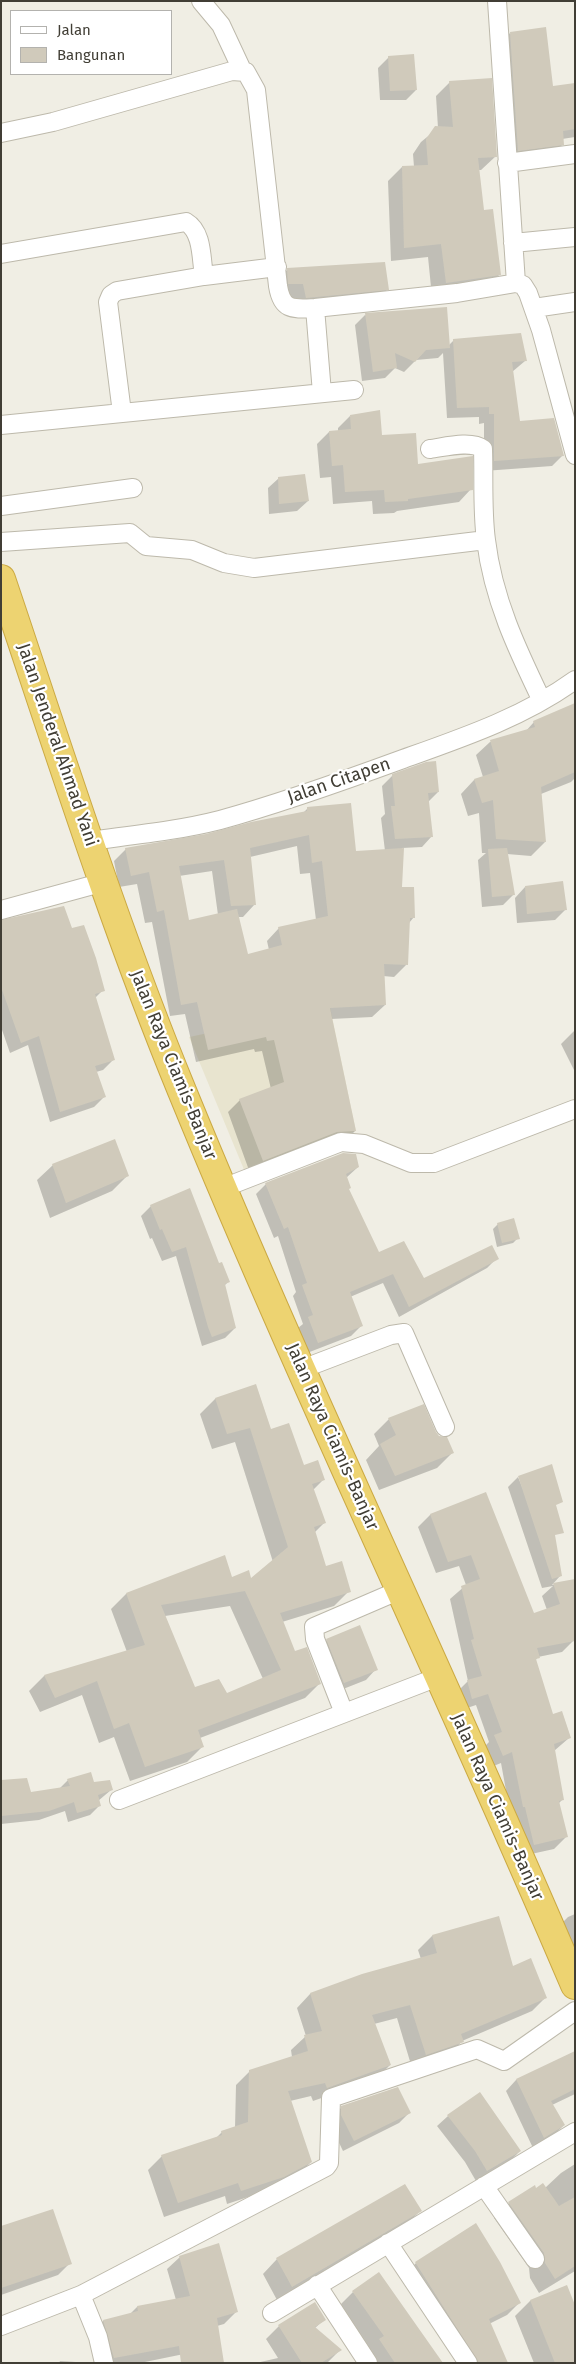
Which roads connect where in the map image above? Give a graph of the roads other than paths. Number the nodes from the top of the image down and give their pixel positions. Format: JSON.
{"nodes":[{"id":1,"x":201,"y":1,"type":"edge"},
{"id":2,"x":497,"y":1,"type":"edge"},
{"id":3,"x":242,"y":70,"type":"junction"},
{"id":4,"x":1,"y":132,"type":"edge"},
{"id":5,"x":575,"y":154,"type":"edge"},
{"id":6,"x":507,"y":162,"type":"junction"},
{"id":7,"x":575,"y":237,"type":"edge"},
{"id":8,"x":513,"y":243,"type":"junction"},
{"id":9,"x":1,"y":254,"type":"edge"},
{"id":10,"x":277,"y":267,"type":"junction"},
{"id":11,"x":204,"y":276,"type":"junction"},
{"id":12,"x":516,"y":283,"type":"junction"},
{"id":13,"x":575,"y":302,"type":"edge"},
{"id":14,"x":315,"y":308,"type":"junction"},
{"id":15,"x":534,"y":308,"type":"junction"},
{"id":16,"x":354,"y":390,"type":"dead end"},
{"id":17,"x":322,"y":393,"type":"junction"},
{"id":18,"x":568,"y":403,"type":"edge"},
{"id":19,"x":122,"y":413,"type":"junction"},
{"id":20,"x":1,"y":425,"type":"edge"},
{"id":21,"x":430,"y":449,"type":"dead end"},
{"id":22,"x":575,"y":455,"type":"edge"},
{"id":23,"x":133,"y":488,"type":"dead end"},
{"id":24,"x":1,"y":506,"type":"edge"},
{"id":25,"x":486,"y":540,"type":"junction"},
{"id":26,"x":1,"y":542,"type":"edge"},
{"id":27,"x":1,"y":580,"type":"edge"},
{"id":28,"x":575,"y":680,"type":"edge"},
{"id":29,"x":542,"y":701,"type":"junction"},
{"id":30,"x":89,"y":840,"type":"junction"},
{"id":31,"x":104,"y":882,"type":"junction"},
{"id":32,"x":1,"y":910,"type":"edge"},
{"id":33,"x":575,"y":1109,"type":"edge"},
{"id":34,"x":223,"y":1188,"type":"junction"},
{"id":35,"x":302,"y":1369,"type":"junction"},
{"id":36,"x":445,"y":1427,"type":"dead end"},
{"id":37,"x":400,"y":1590,"type":"junction"},
{"id":38,"x":438,"y":1677,"type":"junction"},
{"id":39,"x":344,"y":1713,"type":"junction"},
{"id":40,"x":119,"y":1800,"type":"dead end"},
{"id":41,"x":575,"y":1986,"type":"edge"},
{"id":42,"x":575,"y":2011,"type":"edge"},
{"id":43,"x":575,"y":2132,"type":"edge"},
{"id":44,"x":484,"y":2186,"type":"junction"},
{"id":45,"x":388,"y":2243,"type":"junction"},
{"id":46,"x":535,"y":2259,"type":"dead end"},
{"id":47,"x":317,"y":2286,"type":"junction"},
{"id":48,"x":81,"y":2295,"type":"junction"},
{"id":49,"x":272,"y":2313,"type":"dead end"},
{"id":50,"x":1,"y":2326,"type":"edge"},
{"id":51,"x":104,"y":2363,"type":"edge"},
{"id":52,"x":368,"y":2363,"type":"edge"},
{"id":53,"x":468,"y":2363,"type":"edge"}],
"edges":[{"from":1,"to":3,"type":"street"},
{"from":2,"to":6,"type":"street"},
{"from":3,"to":4,"type":"street"},
{"from":3,"to":10,"type":"street"},
{"from":5,"to":6,"type":"street"},
{"from":6,"to":8,"type":"street"},
{"from":7,"to":8,"type":"street"},
{"from":8,"to":12,"type":"street"},
{"from":9,"to":11,"type":"street"},
{"from":10,"to":11,"type":"street"},
{"from":10,"to":14,"type":"street"},
{"from":11,"to":19,"type":"street"},
{"from":12,"to":14,"type":"street"},
{"from":12,"to":15,"type":"street"},
{"from":13,"to":15,"type":"street"},
{"from":14,"to":17,"type":"street"},
{"from":15,"to":18,"type":"street"},
{"from":16,"to":17,"type":"street"},
{"from":17,"to":19,"type":"street"},
{"from":18,"to":22,"type":"street"},
{"from":19,"to":20,"type":"street"},
{"from":21,"to":25,"type":"street"},
{"from":23,"to":24,"type":"street"},
{"from":25,"to":26,"type":"street"},
{"from":25,"to":29,"type":"street"},
{"from":27,"to":30,"type":"highway","name":"Jalan Jenderal Ahmad Yani"},
{"from":28,"to":29,"type":"street","name":"Jalan Citapen"},
{"from":29,"to":30,"type":"street","name":"Jalan Citapen"},
{"from":30,"to":31,"type":"highway","name":"Jalan Jenderal Ahmad Yani"},
{"from":31,"to":32,"type":"street"},
{"from":31,"to":34,"type":"highway","name":"Jalan Raya Ciamis-Banjar"},
{"from":33,"to":34,"type":"street"},
{"from":34,"to":35,"type":"highway","name":"Jalan Raya Ciamis-Banjar"},
{"from":35,"to":36,"type":"street"},
{"from":35,"to":37,"type":"highway","name":"Jalan Raya Ciamis-Banjar"},
{"from":37,"to":38,"type":"highway","name":"Jalan Raya Ciamis-Banjar"},
{"from":37,"to":39,"type":"street"},
{"from":38,"to":39,"type":"street"},
{"from":38,"to":41,"type":"highway","name":"Jalan Raya Ciamis-Banjar"},
{"from":39,"to":40,"type":"street"},
{"from":42,"to":48,"type":"street"},
{"from":43,"to":44,"type":"street"},
{"from":44,"to":45,"type":"street"},
{"from":44,"to":46,"type":"street"},
{"from":45,"to":47,"type":"street"},
{"from":45,"to":53,"type":"street"},
{"from":47,"to":49,"type":"street"},
{"from":47,"to":52,"type":"street"},
{"from":48,"to":50,"type":"street"},
{"from":48,"to":51,"type":"street"}]}
